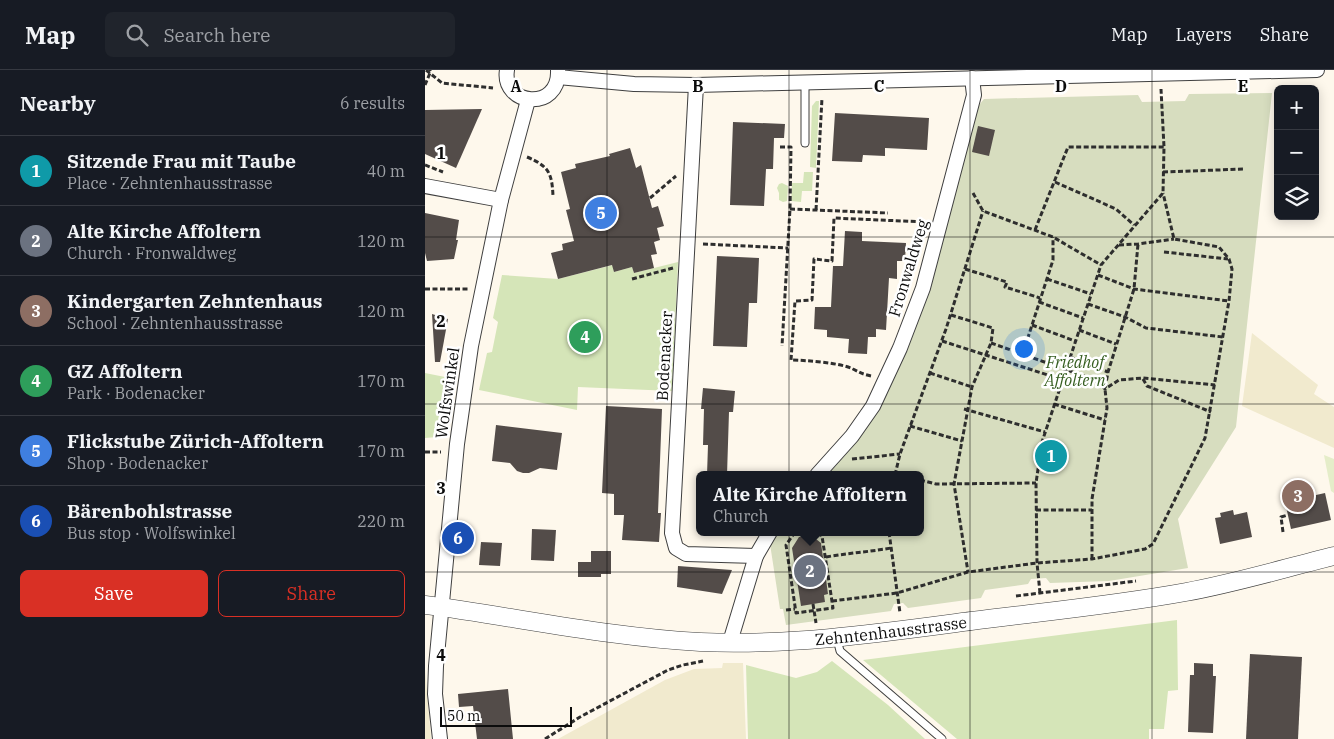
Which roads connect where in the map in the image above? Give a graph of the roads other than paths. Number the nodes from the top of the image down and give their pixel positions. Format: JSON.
{"nodes":[{"id":1,"x":507,"y":70,"type":"edge"},
{"id":2,"x":1317,"y":70,"type":"edge"},
{"id":3,"x":1064,"y":73,"type":"edge"},
{"id":4,"x":558,"y":74,"type":"edge"},
{"id":5,"x":923,"y":75,"type":"edge"},
{"id":6,"x":972,"y":78,"type":"junction"},
{"id":7,"x":805,"y":82,"type":"junction"},
{"id":8,"x":695,"y":85,"type":"junction"},
{"id":9,"x":528,"y":100,"type":"junction"},
{"id":10,"x":805,"y":143,"type":"dead end"},
{"id":11,"x":425,"y":186,"type":"edge"},
{"id":12,"x":501,"y":200,"type":"junction"},
{"id":13,"x":821,"y":471,"type":"edge"},
{"id":14,"x":768,"y":536,"type":"edge"},
{"id":15,"x":756,"y":556,"type":"junction"},
{"id":16,"x":1334,"y":556,"type":"edge"},
{"id":17,"x":425,"y":605,"type":"edge"},
{"id":18,"x":443,"y":607,"type":"junction"},
{"id":19,"x":837,"y":638,"type":"junction"},
{"id":20,"x":730,"y":642,"type":"junction"},
{"id":21,"x":440,"y":739,"type":"edge"},
{"id":22,"x":941,"y":739,"type":"edge"}],
"edges":[{"from":1,"to":9,"type":"street"},
{"from":2,"to":3,"type":"street"},
{"from":3,"to":6,"type":"street"},
{"from":4,"to":8,"type":"street"},
{"from":4,"to":9,"type":"street"},
{"from":5,"to":6,"type":"street"},
{"from":5,"to":7,"type":"street"},
{"from":6,"to":13,"type":"street","name":"Fronwaldweg"},
{"from":7,"to":8,"type":"street"},
{"from":7,"to":10,"type":"lane"},
{"from":8,"to":15,"type":"street","name":"Bodenacker"},
{"from":9,"to":12,"type":"street","name":"Wolfswinkel"},
{"from":11,"to":12,"type":"street"},
{"from":12,"to":18,"type":"street","name":"Wolfswinkel"},
{"from":14,"to":15,"type":"street"},
{"from":15,"to":20,"type":"street"},
{"from":16,"to":19,"type":"street","name":"Zehntenhausstrasse"},
{"from":17,"to":18,"type":"street","name":"Zehntenhausstrasse"},
{"from":18,"to":20,"type":"street","name":"Zehntenhausstrasse"},
{"from":18,"to":21,"type":"street","name":"Wolfswinkel"},
{"from":19,"to":20,"type":"street","name":"Zehntenhausstrasse"},
{"from":19,"to":22,"type":"lane"}]}
